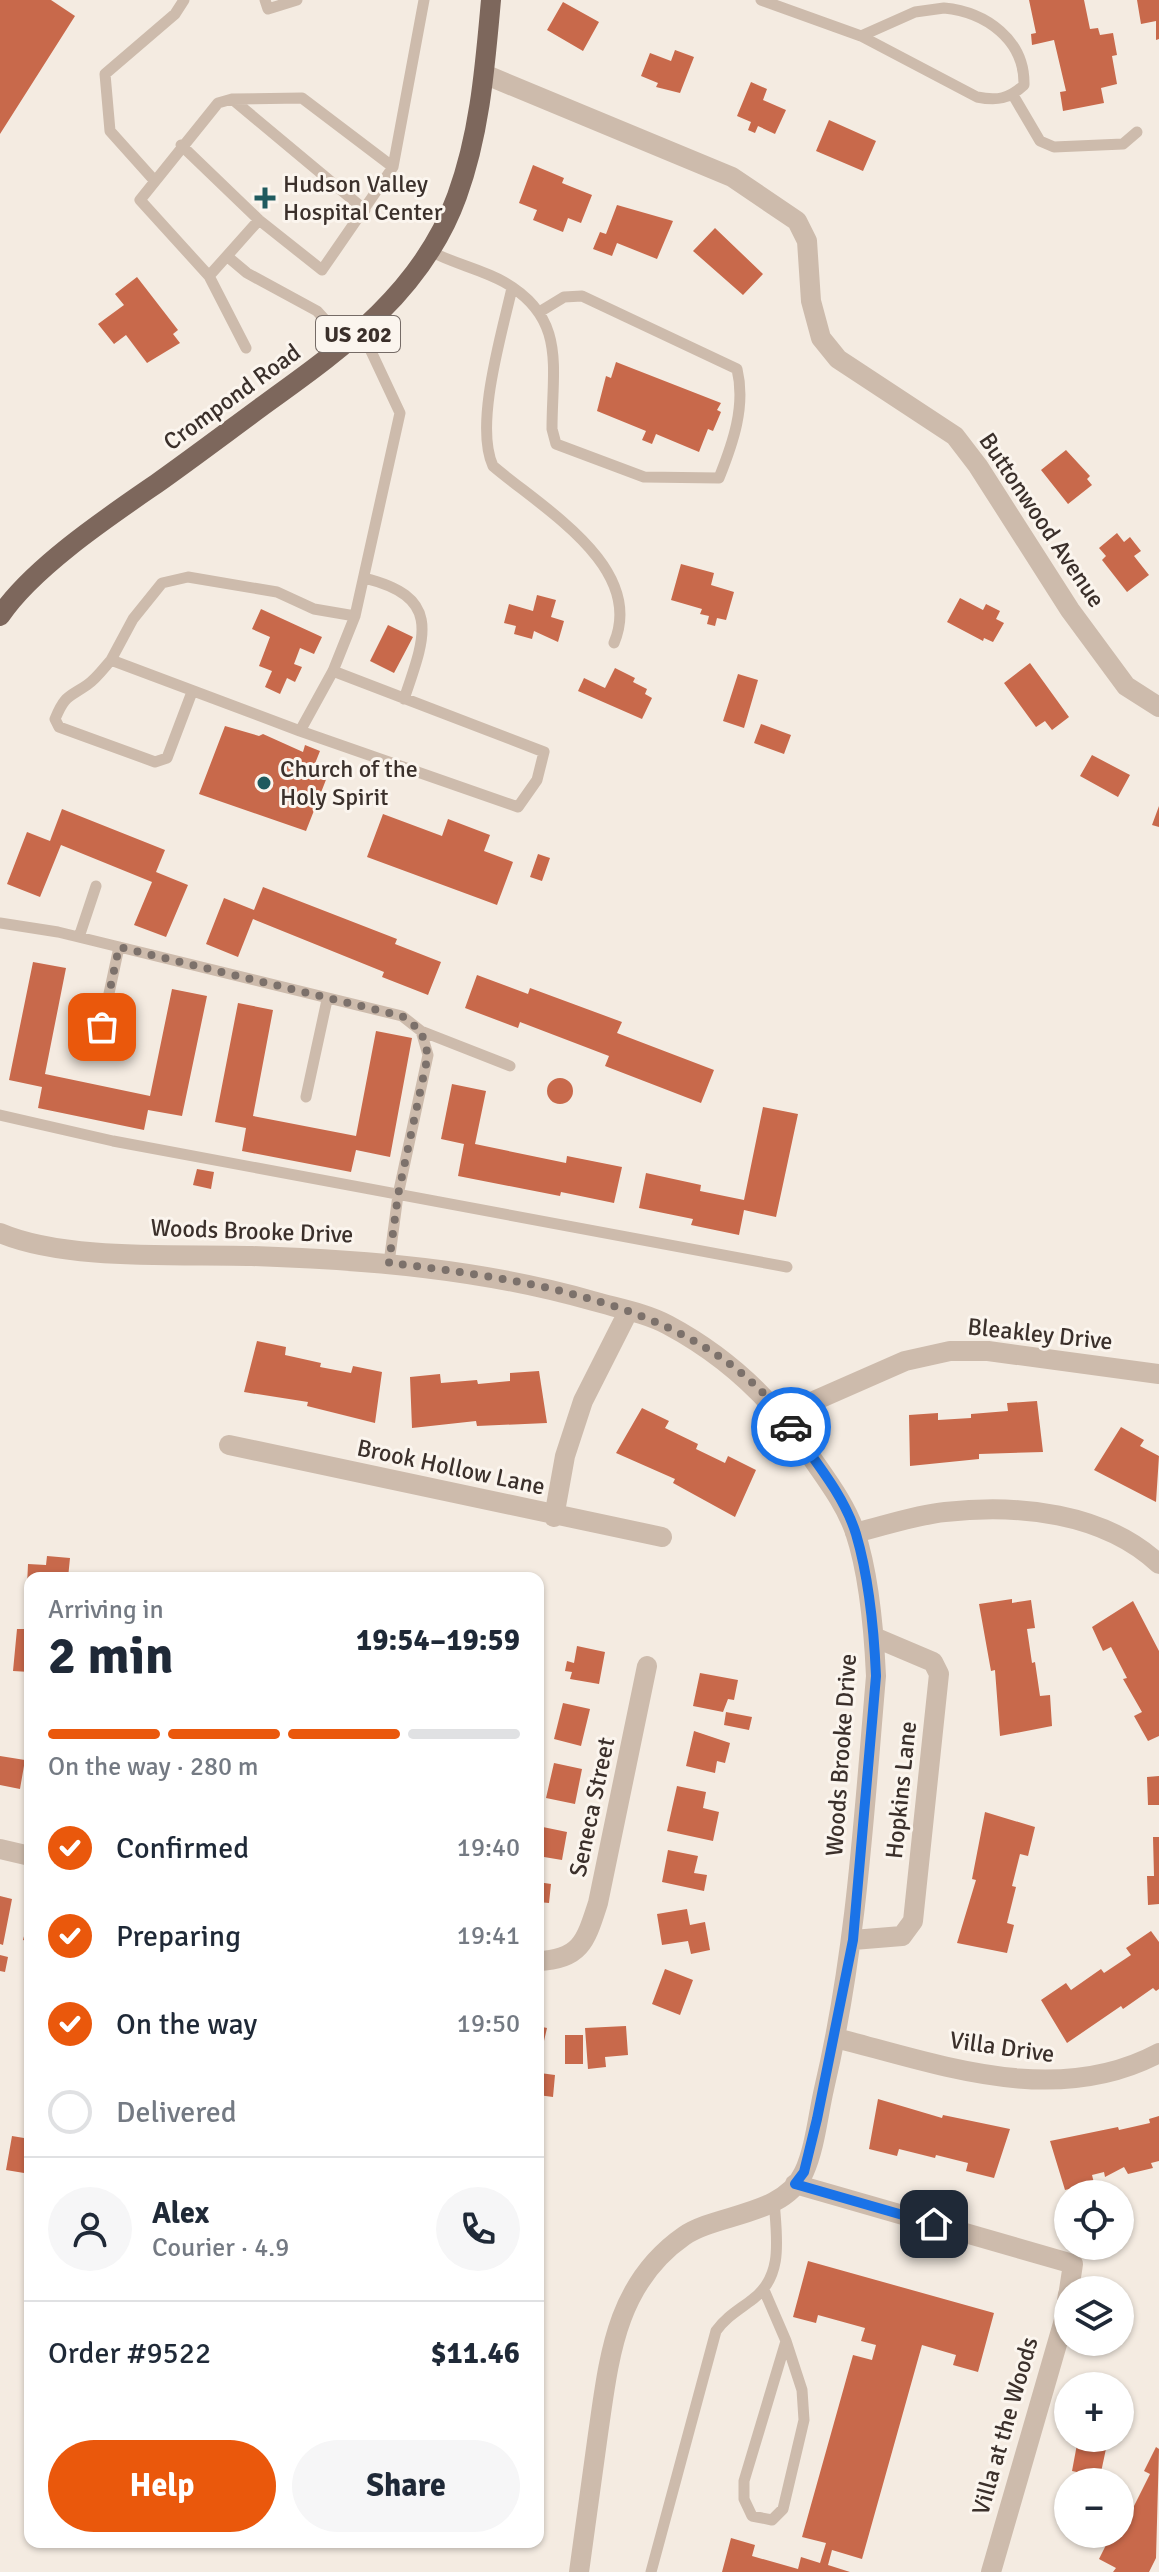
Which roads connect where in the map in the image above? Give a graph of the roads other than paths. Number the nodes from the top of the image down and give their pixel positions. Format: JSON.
{"nodes":[{"id":1,"x":184,"y":0,"type":"edge"},
{"id":2,"x":265,"y":0,"type":"edge"},
{"id":3,"x":297,"y":0,"type":"edge"},
{"id":4,"x":424,"y":0,"type":"edge"},
{"id":5,"x":491,"y":0,"type":"edge"},
{"id":6,"x":761,"y":0,"type":"edge"},
{"id":7,"x":787,"y":0,"type":"edge"},
{"id":8,"x":948,"y":4,"type":"edge"},
{"id":9,"x":775,"y":5,"type":"junction"},
{"id":10,"x":861,"y":36,"type":"junction"},
{"id":11,"x":484,"y":74,"type":"junction"},
{"id":12,"x":1013,"y":95,"type":"junction"},
{"id":13,"x":232,"y":99,"type":"junction"},
{"id":14,"x":1137,"y":132,"type":"dead end"},
{"id":15,"x":181,"y":145,"type":"junction"},
{"id":16,"x":393,"y":167,"type":"junction"},
{"id":17,"x":153,"y":179,"type":"junction"},
{"id":18,"x":365,"y":210,"type":"junction"},
{"id":19,"x":259,"y":220,"type":"junction"},
{"id":20,"x":430,"y":251,"type":"junction"},
{"id":21,"x":228,"y":257,"type":"junction"},
{"id":22,"x":209,"y":276,"type":"junction"},
{"id":23,"x":512,"y":288,"type":"junction"},
{"id":24,"x":541,"y":311,"type":"junction"},
{"id":25,"x":354,"y":338,"type":"junction"},
{"id":26,"x":246,"y":348,"type":"dead end"},
{"id":27,"x":364,"y":578,"type":"junction"},
{"id":28,"x":0,"y":616,"type":"edge"},
{"id":29,"x":355,"y":616,"type":"junction"},
{"id":30,"x":614,"y":643,"type":"dead end"},
{"id":31,"x":111,"y":660,"type":"junction"},
{"id":32,"x":333,"y":671,"type":"junction"},
{"id":33,"x":192,"y":692,"type":"junction"},
{"id":34,"x":404,"y":699,"type":"junction"},
{"id":35,"x":1159,"y":707,"type":"edge"},
{"id":36,"x":300,"y":731,"type":"junction"},
{"id":37,"x":96,"y":886,"type":"dead end"},
{"id":38,"x":0,"y":923,"type":"edge"},
{"id":39,"x":79,"y":937,"type":"junction"},
{"id":40,"x":119,"y":947,"type":"junction"},
{"id":41,"x":327,"y":1000,"type":"junction"},
{"id":42,"x":421,"y":1031,"type":"junction"},
{"id":43,"x":96,"y":1054,"type":"dead end"},
{"id":44,"x":510,"y":1066,"type":"dead end"},
{"id":45,"x":306,"y":1097,"type":"dead end"},
{"id":46,"x":0,"y":1115,"type":"edge"},
{"id":47,"x":398,"y":1195,"type":"junction"},
{"id":48,"x":0,"y":1233,"type":"edge"},
{"id":49,"x":25,"y":1243,"type":"junction"},
{"id":50,"x":0,"y":1251,"type":"edge"},
{"id":51,"x":389,"y":1263,"type":"junction"},
{"id":52,"x":787,"y":1267,"type":"dead end"},
{"id":53,"x":628,"y":1312,"type":"junction"},
{"id":54,"x":1159,"y":1374,"type":"edge"},
{"id":55,"x":782,"y":1415,"type":"junction"},
{"id":56,"x":229,"y":1445,"type":"dead end"},
{"id":57,"x":554,"y":1517,"type":"junction"},
{"id":58,"x":855,"y":1533,"type":"junction"},
{"id":59,"x":662,"y":1537,"type":"dead end"},
{"id":60,"x":1159,"y":1564,"type":"edge"},
{"id":61,"x":874,"y":1637,"type":"junction"},
{"id":62,"x":647,"y":1666,"type":"dead end"},
{"id":63,"x":0,"y":1849,"type":"edge"},
{"id":64,"x":24,"y":1855,"type":"edge"},
{"id":65,"x":853,"y":1940,"type":"junction"},
{"id":66,"x":544,"y":1961,"type":"edge"},
{"id":67,"x":836,"y":2038,"type":"junction"},
{"id":68,"x":1159,"y":2053,"type":"edge"},
{"id":69,"x":795,"y":2184,"type":"junction"},
{"id":70,"x":774,"y":2199,"type":"junction"},
{"id":71,"x":1071,"y":2276,"type":"edge"},
{"id":72,"x":764,"y":2290,"type":"junction"},
{"id":73,"x":786,"y":2341,"type":"junction"},
{"id":74,"x":1054,"y":2355,"type":"edge"},
{"id":75,"x":579,"y":2572,"type":"edge"},
{"id":76,"x":651,"y":2572,"type":"edge"},
{"id":77,"x":991,"y":2572,"type":"edge"}],
"edges":[{"from":1,"to":17,"type":"lane"},
{"from":2,"to":3,"type":"lane"},
{"from":4,"to":16,"type":"lane"},
{"from":5,"to":11,"type":"main road","name":"Crompond Road","number":"US 202"},
{"from":6,"to":9,"type":"lane"},
{"from":7,"to":9,"type":"lane"},
{"from":8,"to":10,"type":"lane"},
{"from":8,"to":12,"type":"lane"},
{"from":9,"to":10,"type":"lane"},
{"from":10,"to":12,"type":"lane"},
{"from":11,"to":20,"type":"main road","name":"Crompond Road","number":"US 202"},
{"from":11,"to":35,"type":"street","name":"Buttonwood Avenue"},
{"from":12,"to":14,"type":"lane"},
{"from":13,"to":15,"type":"lane"},
{"from":13,"to":16,"type":"lane"},
{"from":13,"to":18,"type":"lane"},
{"from":15,"to":17,"type":"lane"},
{"from":15,"to":19,"type":"lane"},
{"from":16,"to":18,"type":"lane"},
{"from":17,"to":22,"type":"lane"},
{"from":18,"to":19,"type":"lane"},
{"from":19,"to":21,"type":"lane"},
{"from":20,"to":23,"type":"lane"},
{"from":20,"to":25,"type":"main road","name":"Crompond Road","number":"US 202"},
{"from":21,"to":22,"type":"lane"},
{"from":21,"to":25,"type":"lane"},
{"from":22,"to":26,"type":"lane"},
{"from":23,"to":24,"type":"lane"},
{"from":23,"to":30,"type":"lane"},
{"from":24,"to":24,"type":"lane"},
{"from":25,"to":27,"type":"lane"},
{"from":25,"to":28,"type":"main road","name":"Crompond Road","number":"US 202"},
{"from":27,"to":29,"type":"lane"},
{"from":27,"to":34,"type":"lane"},
{"from":29,"to":31,"type":"lane"},
{"from":29,"to":32,"type":"lane"},
{"from":31,"to":33,"type":"lane"},
{"from":31,"to":33,"type":"lane"},
{"from":32,"to":34,"type":"lane"},
{"from":32,"to":36,"type":"lane"},
{"from":33,"to":36,"type":"lane"},
{"from":34,"to":36,"type":"lane"},
{"from":37,"to":39,"type":"lane"},
{"from":38,"to":39,"type":"lane"},
{"from":39,"to":40,"type":"lane"},
{"from":40,"to":41,"type":"lane"},
{"from":40,"to":43,"type":"lane"},
{"from":41,"to":42,"type":"lane"},
{"from":41,"to":45,"type":"lane"},
{"from":42,"to":44,"type":"lane"},
{"from":42,"to":47,"type":"lane"},
{"from":46,"to":47,"type":"lane"},
{"from":47,"to":51,"type":"lane"},
{"from":47,"to":52,"type":"lane"},
{"from":48,"to":49,"type":"street","name":"Woods Brooke Drive"},
{"from":49,"to":50,"type":"street","name":"Woods Brooke Drive"},
{"from":49,"to":51,"type":"street","name":"Woods Brooke Drive"},
{"from":51,"to":53,"type":"street","name":"Woods Brooke Drive"},
{"from":53,"to":55,"type":"street","name":"Woods Brooke Drive"},
{"from":53,"to":57,"type":"street"},
{"from":54,"to":55,"type":"street","name":"Bleakley Drive"},
{"from":55,"to":58,"type":"street","name":"Woods Brooke Drive"},
{"from":56,"to":57,"type":"street","name":"Brook Hollow Lane"},
{"from":57,"to":59,"type":"street","name":"Brook Hollow Lane"},
{"from":58,"to":60,"type":"street"},
{"from":58,"to":61,"type":"street","name":"Woods Brooke Drive"},
{"from":61,"to":65,"type":"street","name":"Woods Brooke Drive"},
{"from":61,"to":65,"type":"street","name":"Hopkins Lane"},
{"from":62,"to":66,"type":"street","name":"Seneca Street"},
{"from":63,"to":64,"type":"street"},
{"from":65,"to":67,"type":"street","name":"Woods Brooke Drive"},
{"from":67,"to":68,"type":"street","name":"Villa Drive"},
{"from":67,"to":69,"type":"street","name":"Woods Brooke Drive"},
{"from":69,"to":70,"type":"street"},
{"from":69,"to":71,"type":"street","name":"Villa at the Woods"},
{"from":70,"to":72,"type":"lane"},
{"from":70,"to":75,"type":"street"},
{"from":72,"to":73,"type":"lane"},
{"from":72,"to":76,"type":"lane"},
{"from":73,"to":73,"type":"lane"},
{"from":74,"to":77,"type":"street","name":"Villa at the Woods"}]}
